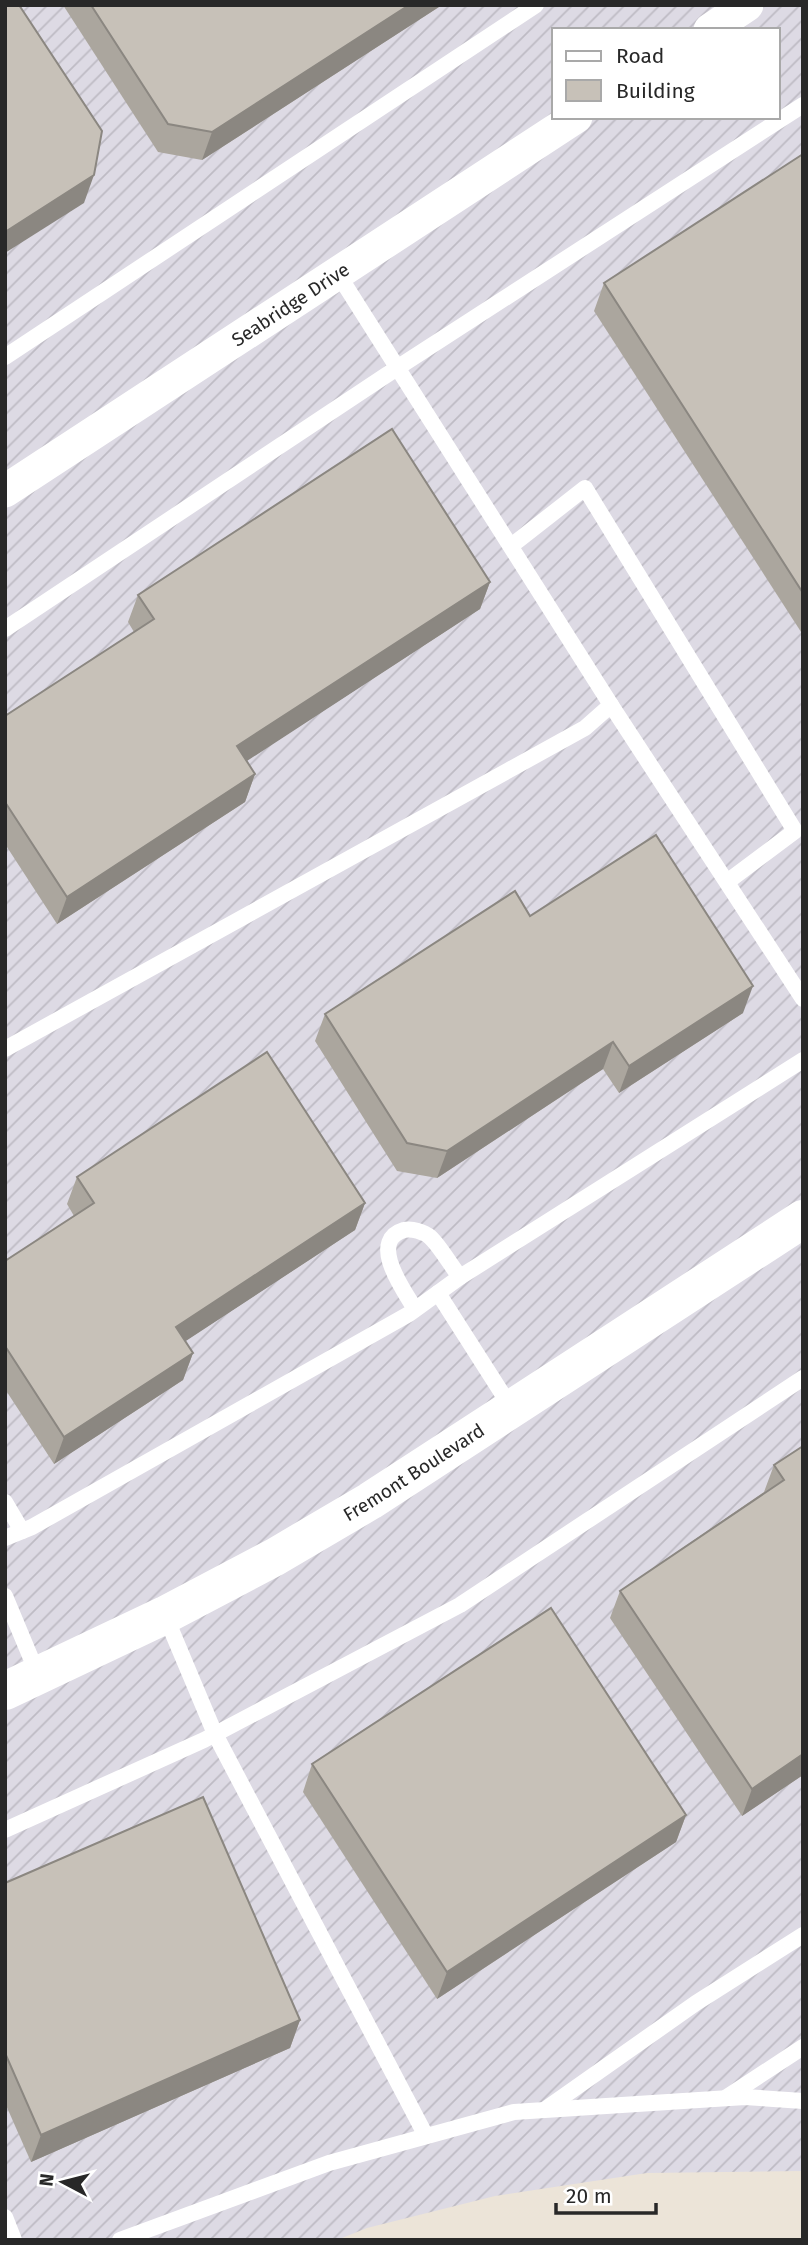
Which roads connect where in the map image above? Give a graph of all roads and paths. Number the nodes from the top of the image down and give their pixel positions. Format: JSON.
{"nodes":[{"id":1,"x":536,"y":5,"type":"edge"},
{"id":2,"x":747,"y":5,"type":"edge"},
{"id":3,"x":713,"y":28,"type":"edge"},
{"id":4,"x":803,"y":105,"type":"edge"},
{"id":5,"x":573,"y":119,"type":"edge"},
{"id":6,"x":338,"y":274,"type":"junction"},
{"id":7,"x":5,"y":357,"type":"edge"},
{"id":8,"x":397,"y":368,"type":"junction"},
{"id":9,"x":5,"y":491,"type":"edge"},
{"id":10,"x":511,"y":547,"type":"junction"},
{"id":11,"x":5,"y":629,"type":"edge"},
{"id":12,"x":611,"y":705,"type":"junction"},
{"id":13,"x":727,"y":882,"type":"junction"},
{"id":14,"x":803,"y":999,"type":"edge"},
{"id":15,"x":5,"y":1049,"type":"edge"},
{"id":16,"x":803,"y":1060,"type":"edge"},
{"id":17,"x":803,"y":1219,"type":"edge"},
{"id":18,"x":460,"y":1277,"type":"junction"},
{"id":19,"x":438,"y":1293,"type":"junction"},
{"id":20,"x":415,"y":1309,"type":"junction"},
{"id":21,"x":803,"y":1378,"type":"edge"},
{"id":22,"x":513,"y":1410,"type":"junction"},
{"id":23,"x":5,"y":1502,"type":"edge"},
{"id":24,"x":22,"y":1531,"type":"junction"},
{"id":25,"x":5,"y":1538,"type":"edge"},
{"id":26,"x":5,"y":1596,"type":"edge"},
{"id":27,"x":164,"y":1615,"type":"junction"},
{"id":28,"x":22,"y":1683,"type":"edge"},
{"id":29,"x":215,"y":1734,"type":"junction"},
{"id":30,"x":5,"y":1830,"type":"edge"},
{"id":31,"x":803,"y":1935,"type":"edge"},
{"id":32,"x":803,"y":2047,"type":"edge"},
{"id":33,"x":725,"y":2098,"type":"junction"},
{"id":34,"x":803,"y":2101,"type":"edge"},
{"id":35,"x":545,"y":2110,"type":"junction"},
{"id":36,"x":426,"y":2136,"type":"junction"},
{"id":37,"x":5,"y":2217,"type":"edge"},
{"id":38,"x":14,"y":2240,"type":"edge"},
{"id":39,"x":120,"y":2240,"type":"edge"}],
"edges":[{"from":1,"to":7,"type":"lane"},
{"from":2,"to":3,"type":"street"},
{"from":4,"to":8,"type":"lane"},
{"from":5,"to":6,"type":"street","name":"Seabridge Drive"},
{"from":6,"to":8,"type":"lane"},
{"from":6,"to":9,"type":"street","name":"Seabridge Drive"},
{"from":8,"to":10,"type":"lane"},
{"from":8,"to":11,"type":"lane"},
{"from":10,"to":12,"type":"lane"},
{"from":10,"to":13,"type":"lane"},
{"from":12,"to":13,"type":"lane"},
{"from":12,"to":15,"type":"lane"},
{"from":13,"to":14,"type":"lane"},
{"from":16,"to":18,"type":"lane"},
{"from":17,"to":22,"type":"main road","name":"Fremont Boulevard"},
{"from":18,"to":19,"type":"lane"},
{"from":18,"to":20,"type":"lane"},
{"from":19,"to":20,"type":"lane"},
{"from":19,"to":22,"type":"lane"},
{"from":20,"to":24,"type":"lane"},
{"from":21,"to":29,"type":"lane"},
{"from":22,"to":27,"type":"main road","name":"Fremont Boulevard"},
{"from":23,"to":24,"type":"lane"},
{"from":24,"to":25,"type":"lane"},
{"from":26,"to":28,"type":"lane"},
{"from":27,"to":28,"type":"main road","name":"Fremont Boulevard"},
{"from":27,"to":29,"type":"lane"},
{"from":29,"to":30,"type":"lane"},
{"from":29,"to":36,"type":"lane"},
{"from":31,"to":35,"type":"lane"},
{"from":32,"to":33,"type":"lane"},
{"from":33,"to":34,"type":"lane"},
{"from":33,"to":35,"type":"lane"},
{"from":35,"to":36,"type":"lane"},
{"from":36,"to":39,"type":"lane"},
{"from":37,"to":38,"type":"lane"}]}
